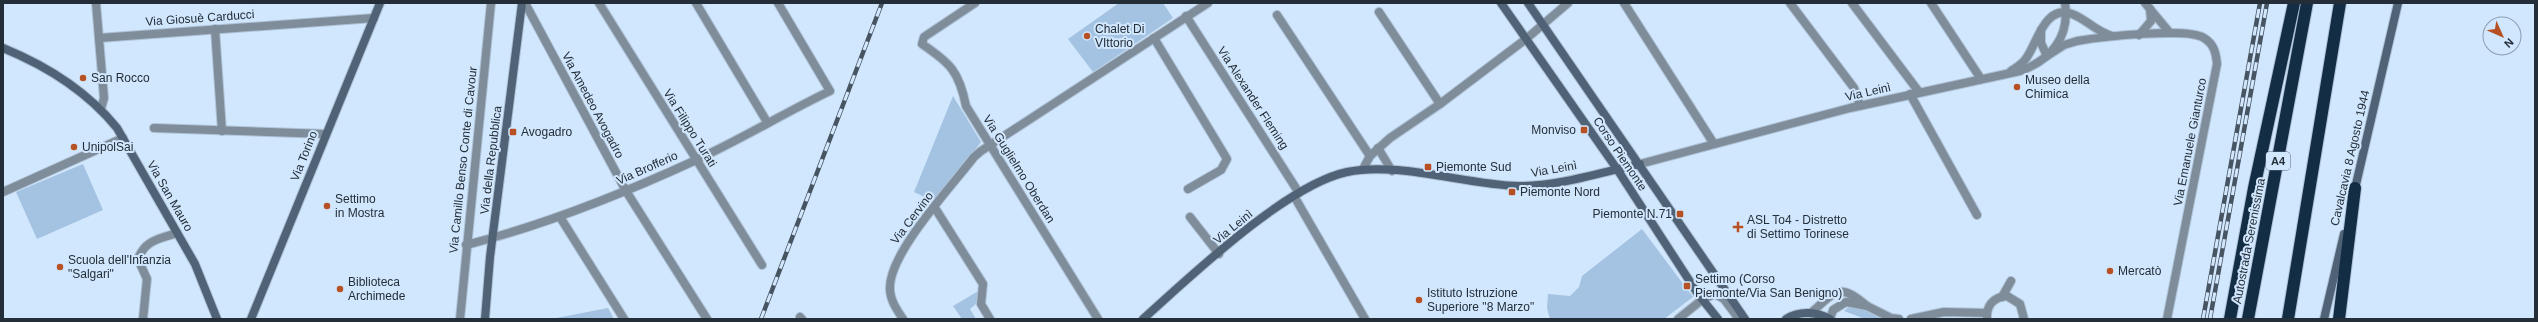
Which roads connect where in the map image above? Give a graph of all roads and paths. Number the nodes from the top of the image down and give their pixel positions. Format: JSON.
{"nodes":[{"id":1,"x":96,"y":3,"type":"edge"},
{"id":2,"x":380,"y":3,"type":"edge"},
{"id":3,"x":491,"y":3,"type":"edge"},
{"id":4,"x":524,"y":3,"type":"edge"},
{"id":5,"x":599,"y":3,"type":"edge"},
{"id":6,"x":696,"y":3,"type":"edge"},
{"id":7,"x":778,"y":3,"type":"edge"},
{"id":8,"x":975,"y":3,"type":"edge"},
{"id":9,"x":1208,"y":3,"type":"edge"},
{"id":10,"x":1501,"y":3,"type":"edge"},
{"id":11,"x":1528,"y":3,"type":"edge"},
{"id":12,"x":1568,"y":3,"type":"edge"},
{"id":13,"x":1624,"y":3,"type":"edge"},
{"id":14,"x":1790,"y":3,"type":"edge"},
{"id":15,"x":1852,"y":3,"type":"edge"},
{"id":16,"x":1931,"y":3,"type":"edge"},
{"id":17,"x":2065,"y":3,"type":"edge"},
{"id":18,"x":2294,"y":3,"type":"edge"},
{"id":19,"x":2307,"y":3,"type":"edge"},
{"id":20,"x":2340,"y":3,"type":"edge"},
{"id":21,"x":2398,"y":3,"type":"edge"},
{"id":22,"x":2147,"y":6,"type":"edge"},
{"id":23,"x":1378,"y":12,"type":"dead end"},
{"id":24,"x":2067,"y":13,"type":"junction"},
{"id":25,"x":1277,"y":15,"type":"dead end"},
{"id":26,"x":1186,"y":16,"type":"junction"},
{"id":27,"x":374,"y":18,"type":"junction"},
{"id":28,"x":1543,"y":24,"type":"junction"},
{"id":29,"x":215,"y":29,"type":"junction"},
{"id":30,"x":2041,"y":30,"type":"junction"},
{"id":31,"x":2170,"y":33,"type":"junction"},
{"id":32,"x":2139,"y":35,"type":"junction"},
{"id":33,"x":2115,"y":37,"type":"junction"},
{"id":34,"x":99,"y":38,"type":"junction"},
{"id":35,"x":1154,"y":38,"type":"junction"},
{"id":36,"x":1526,"y":39,"type":"junction"},
{"id":37,"x":3,"y":48,"type":"edge"},
{"id":38,"x":2047,"y":56,"type":"junction"},
{"id":39,"x":2007,"y":73,"type":"junction"},
{"id":40,"x":1981,"y":79,"type":"junction"},
{"id":41,"x":1919,"y":92,"type":"junction"},
{"id":42,"x":1910,"y":94,"type":"junction"},
{"id":43,"x":1440,"y":104,"type":"junction"},
{"id":44,"x":1860,"y":105,"type":"junction"},
{"id":45,"x":102,"y":109,"type":"junction"},
{"id":46,"x":767,"y":122,"type":"junction"},
{"id":47,"x":154,"y":128,"type":"dead end"},
{"id":48,"x":222,"y":130,"type":"junction"},
{"id":49,"x":326,"y":134,"type":"junction"},
{"id":50,"x":123,"y":138,"type":"junction"},
{"id":51,"x":1714,"y":144,"type":"junction"},
{"id":52,"x":990,"y":146,"type":"junction"},
{"id":53,"x":1378,"y":148,"type":"junction"},
{"id":54,"x":1370,"y":156,"type":"junction"},
{"id":55,"x":696,"y":160,"type":"junction"},
{"id":56,"x":1640,"y":164,"type":"junction"},
{"id":57,"x":1616,"y":169,"type":"junction"},
{"id":58,"x":1363,"y":170,"type":"junction"},
{"id":59,"x":1392,"y":171,"type":"junction"},
{"id":60,"x":2355,"y":188,"type":"junction"},
{"id":61,"x":1188,"y":189,"type":"dead end"},
{"id":62,"x":626,"y":191,"type":"junction"},
{"id":63,"x":3,"y":192,"type":"edge"},
{"id":64,"x":1297,"y":194,"type":"junction"},
{"id":65,"x":935,"y":208,"type":"junction"},
{"id":66,"x":1977,"y":215,"type":"dead end"},
{"id":67,"x":560,"y":217,"type":"junction"},
{"id":68,"x":1190,"y":217,"type":"dead end"},
{"id":69,"x":177,"y":233,"type":"junction"},
{"id":70,"x":494,"y":238,"type":"junction"},
{"id":71,"x":466,"y":245,"type":"junction"},
{"id":72,"x":1218,"y":254,"type":"junction"},
{"id":73,"x":762,"y":265,"type":"dead end"},
{"id":74,"x":2002,"y":297,"type":"junction"},
{"id":75,"x":2011,"y":297,"type":"junction"},
{"id":76,"x":1703,"y":299,"type":"junction"},
{"id":77,"x":1867,"y":306,"type":"junction"},
{"id":78,"x":1812,"y":312,"type":"junction"},
{"id":79,"x":1987,"y":316,"type":"edge"},
{"id":80,"x":144,"y":319,"type":"edge"},
{"id":81,"x":216,"y":319,"type":"edge"},
{"id":82,"x":251,"y":319,"type":"edge"},
{"id":83,"x":460,"y":319,"type":"edge"},
{"id":84,"x":485,"y":319,"type":"edge"},
{"id":85,"x":624,"y":319,"type":"edge"},
{"id":86,"x":707,"y":319,"type":"edge"},
{"id":87,"x":903,"y":319,"type":"edge"},
{"id":88,"x":990,"y":319,"type":"edge"},
{"id":89,"x":1098,"y":319,"type":"edge"},
{"id":90,"x":1143,"y":319,"type":"edge"},
{"id":91,"x":1364,"y":319,"type":"edge"},
{"id":92,"x":1678,"y":319,"type":"edge"},
{"id":93,"x":1718,"y":319,"type":"edge"},
{"id":94,"x":1739,"y":319,"type":"edge"},
{"id":95,"x":1745,"y":319,"type":"edge"},
{"id":96,"x":1786,"y":319,"type":"edge"},
{"id":97,"x":1830,"y":319,"type":"edge"},
{"id":98,"x":1899,"y":319,"type":"edge"},
{"id":99,"x":1911,"y":319,"type":"edge"},
{"id":100,"x":2024,"y":319,"type":"edge"},
{"id":101,"x":2167,"y":319,"type":"edge"},
{"id":102,"x":2230,"y":319,"type":"edge"},
{"id":103,"x":2248,"y":319,"type":"edge"},
{"id":104,"x":2288,"y":319,"type":"edge"},
{"id":105,"x":2324,"y":319,"type":"edge"},
{"id":106,"x":2339,"y":319,"type":"edge"}],
"edges":[{"from":1,"to":34,"type":"street"},
{"from":2,"to":27,"type":"street","name":"Via Torino"},
{"from":3,"to":71,"type":"street","name":"Via Camillo Benso Conte di Cavour"},
{"from":4,"to":62,"type":"street","name":"Via Amedeo Avogadro"},
{"from":4,"to":70,"type":"street","name":"Via della Repubblica"},
{"from":5,"to":55,"type":"street","name":"Via Filippo Turati"},
{"from":6,"to":46,"type":"street"},
{"from":7,"to":46,"type":"street","name":"Via Brofferio"},
{"from":8,"to":52,"type":"street","name":"Via Guglielmo Oberdan"},
{"from":9,"to":26,"type":"street","name":"Via Cervino"},
{"from":10,"to":36,"type":"street","name":"Corso Piemonte"},
{"from":11,"to":28,"type":"street","name":"Corso Piemonte"},
{"from":12,"to":28,"type":"street"},
{"from":13,"to":51,"type":"street"},
{"from":14,"to":44,"type":"street"},
{"from":15,"to":41,"type":"street"},
{"from":16,"to":40,"type":"street"},
{"from":17,"to":24,"type":"street"},
{"from":18,"to":102,"type":"highway"},
{"from":19,"to":103,"type":"highway","name":"Autostrada Serenissima","number":"A4"},
{"from":20,"to":104,"type":"highway"},
{"from":21,"to":60,"type":"street","name":"Cavalcavia 8 Agosto 1944"},
{"from":22,"to":31,"type":"street"},
{"from":22,"to":32,"type":"street"},
{"from":23,"to":43,"type":"street"},
{"from":24,"to":30,"type":"street"},
{"from":24,"to":33,"type":"street"},
{"from":24,"to":38,"type":"street"},
{"from":25,"to":54,"type":"street"},
{"from":26,"to":35,"type":"street","name":"Via Cervino"},
{"from":26,"to":64,"type":"street","name":"Via Alexander Fleming"},
{"from":27,"to":29,"type":"street","name":"Via Giosuè Carducci"},
{"from":27,"to":49,"type":"street","name":"Via Torino"},
{"from":28,"to":36,"type":"street"},
{"from":28,"to":56,"type":"street","name":"Corso Piemonte"},
{"from":29,"to":34,"type":"street","name":"Via Giosuè Carducci"},
{"from":29,"to":48,"type":"street"},
{"from":30,"to":38,"type":"street"},
{"from":30,"to":39,"type":"street"},
{"from":31,"to":32,"type":"street","name":"Via Emanuele Gianturco"},
{"from":31,"to":101,"type":"street","name":"Via Emanuele Gianturco"},
{"from":32,"to":33,"type":"street","name":"Via Emanuele Gianturco"},
{"from":33,"to":38,"type":"street","name":"Via Emanuele Gianturco"},
{"from":34,"to":45,"type":"street"},
{"from":35,"to":52,"type":"street","name":"Via Cervino"},
{"from":35,"to":61,"type":"street"},
{"from":36,"to":43,"type":"street"},
{"from":36,"to":57,"type":"street","name":"Corso Piemonte"},
{"from":37,"to":45,"type":"street","name":"Via San Mauro"},
{"from":38,"to":39,"type":"street","name":"Via Leinì"},
{"from":39,"to":40,"type":"street","name":"Via Leinì"},
{"from":40,"to":41,"type":"street","name":"Via Leinì"},
{"from":41,"to":42,"type":"street","name":"Via Leinì"},
{"from":42,"to":44,"type":"street","name":"Via Leinì"},
{"from":42,"to":66,"type":"street"},
{"from":43,"to":53,"type":"street"},
{"from":44,"to":51,"type":"street","name":"Via Leinì"},
{"from":45,"to":50,"type":"street","name":"Via San Mauro"},
{"from":46,"to":55,"type":"street","name":"Via Brofferio"},
{"from":47,"to":48,"type":"street"},
{"from":48,"to":49,"type":"street"},
{"from":49,"to":82,"type":"street","name":"Via Torino"},
{"from":50,"to":63,"type":"street"},
{"from":50,"to":69,"type":"street","name":"Via San Mauro"},
{"from":51,"to":56,"type":"street","name":"Via Leinì"},
{"from":52,"to":65,"type":"street","name":"Via Cervino"},
{"from":52,"to":89,"type":"street","name":"Via Guglielmo Oberdan"},
{"from":53,"to":54,"type":"street"},
{"from":53,"to":59,"type":"street"},
{"from":54,"to":58,"type":"street"},
{"from":55,"to":62,"type":"street","name":"Via Brofferio"},
{"from":55,"to":73,"type":"street","name":"Via Filippo Turati"},
{"from":56,"to":57,"type":"street","name":"Via Leinì"},
{"from":56,"to":95,"type":"street","name":"Corso Piemonte"},
{"from":57,"to":59,"type":"street","name":"Via Leinì"},
{"from":57,"to":76,"type":"street","name":"Corso Piemonte"},
{"from":58,"to":59,"type":"street","name":"Via Leinì"},
{"from":58,"to":64,"type":"street","name":"Via Leinì"},
{"from":60,"to":105,"type":"street","name":"Cavalcavia 8 Agosto 1944"},
{"from":60,"to":106,"type":"highway"},
{"from":62,"to":67,"type":"street","name":"Via Brofferio"},
{"from":62,"to":86,"type":"street","name":"Via Amedeo Avogadro"},
{"from":64,"to":72,"type":"street","name":"Via Leinì"},
{"from":64,"to":91,"type":"street","name":"Via Alexander Fleming"},
{"from":65,"to":87,"type":"street","name":"Via Cervino"},
{"from":65,"to":88,"type":"street"},
{"from":67,"to":70,"type":"street","name":"Via Brofferio"},
{"from":67,"to":85,"type":"street"},
{"from":68,"to":72,"type":"street"},
{"from":69,"to":80,"type":"street"},
{"from":69,"to":81,"type":"street","name":"Via San Mauro"},
{"from":70,"to":71,"type":"street","name":"Via Brofferio"},
{"from":70,"to":84,"type":"street","name":"Via della Repubblica"},
{"from":71,"to":83,"type":"street","name":"Via Camillo Benso Conte di Cavour"},
{"from":72,"to":90,"type":"street","name":"Via Leinì"},
{"from":74,"to":75,"type":"street"},
{"from":74,"to":75,"type":"street"},
{"from":74,"to":79,"type":"street"},
{"from":75,"to":100,"type":"street"},
{"from":76,"to":92,"type":"street"},
{"from":76,"to":93,"type":"street","name":"Corso Piemonte"},
{"from":76,"to":94,"type":"street"},
{"from":77,"to":78,"type":"street"},
{"from":77,"to":97,"type":"street"},
{"from":77,"to":98,"type":"street"},
{"from":78,"to":96,"type":"street"},
{"from":78,"to":97,"type":"street"},
{"from":79,"to":99,"type":"street"}]}
